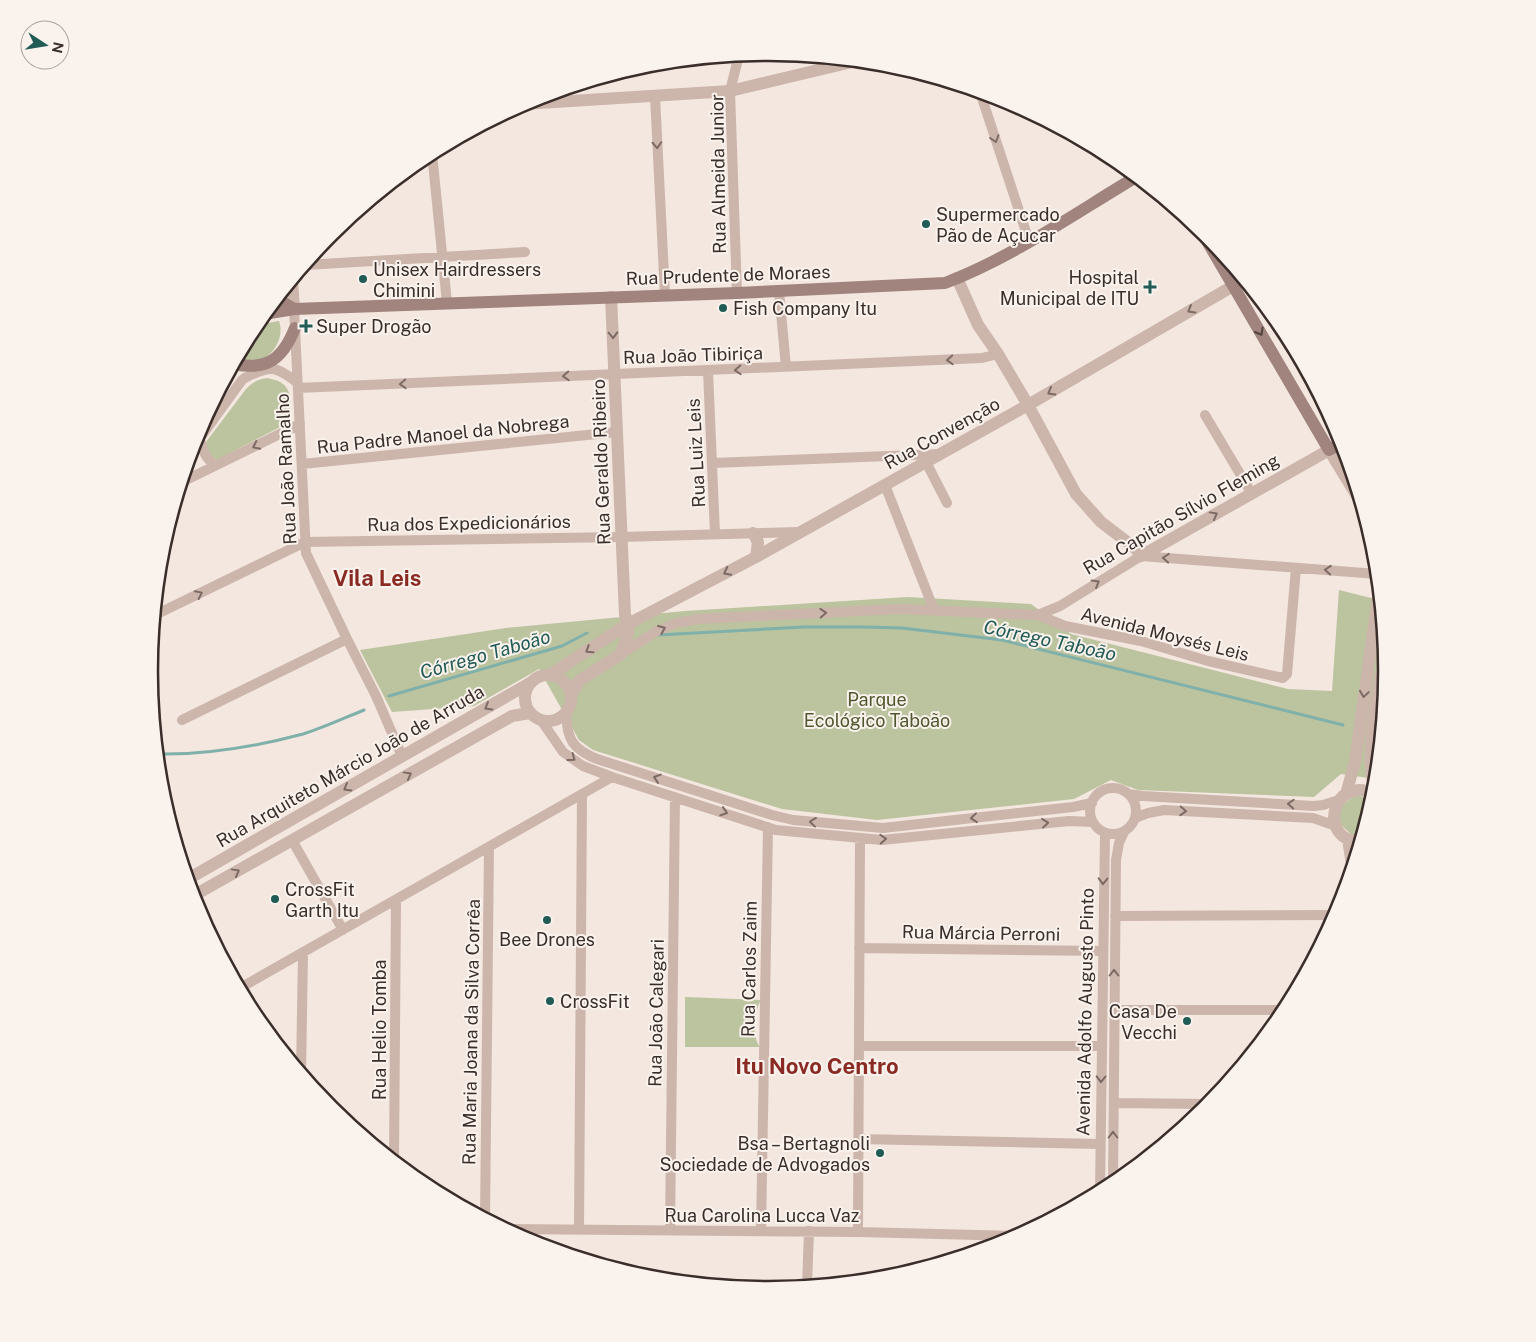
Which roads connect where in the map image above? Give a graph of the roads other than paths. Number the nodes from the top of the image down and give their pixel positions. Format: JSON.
{"nodes":[{"id":1,"x":737,"y":63,"type":"edge"},
{"id":2,"x":840,"y":65,"type":"edge"},
{"id":3,"x":730,"y":91,"type":"junction"},
{"id":4,"x":655,"y":96,"type":"junction"},
{"id":5,"x":562,"y":98,"type":"edge"},
{"id":6,"x":561,"y":101,"type":"junction"},
{"id":7,"x":983,"y":101,"type":"edge"},
{"id":8,"x":552,"y":102,"type":"edge"},
{"id":9,"x":433,"y":162,"type":"edge"},
{"id":10,"x":1130,"y":181,"type":"edge"},
{"id":11,"x":1029,"y":241,"type":"junction"},
{"id":12,"x":525,"y":252,"type":"dead end"},
{"id":13,"x":442,"y":257,"type":"junction"},
{"id":14,"x":314,"y":264,"type":"edge"},
{"id":15,"x":957,"y":278,"type":"junction"},
{"id":16,"x":1238,"y":283,"type":"edge"},
{"id":17,"x":1238,"y":284,"type":"edge"},
{"id":18,"x":293,"y":290,"type":"edge"},
{"id":19,"x":779,"y":291,"type":"junction"},
{"id":20,"x":737,"y":293,"type":"junction"},
{"id":21,"x":664,"y":295,"type":"junction"},
{"id":22,"x":611,"y":297,"type":"junction"},
{"id":23,"x":282,"y":302,"type":"edge"},
{"id":24,"x":446,"y":303,"type":"junction"},
{"id":25,"x":294,"y":309,"type":"junction"},
{"id":26,"x":275,"y":312,"type":"edge"},
{"id":27,"x":295,"y":328,"type":"junction"},
{"id":28,"x":998,"y":354,"type":"junction"},
{"id":29,"x":241,"y":365,"type":"edge"},
{"id":30,"x":786,"y":367,"type":"junction"},
{"id":31,"x":708,"y":371,"type":"junction"},
{"id":32,"x":614,"y":374,"type":"junction"},
{"id":33,"x":298,"y":386,"type":"junction"},
{"id":34,"x":1028,"y":405,"type":"junction"},
{"id":35,"x":217,"y":410,"type":"edge"},
{"id":36,"x":217,"y":415,"type":"junction"},
{"id":37,"x":1205,"y":415,"type":"dead end"},
{"id":38,"x":212,"y":422,"type":"edge"},
{"id":39,"x":300,"y":424,"type":"junction"},
{"id":40,"x":617,"y":432,"type":"junction"},
{"id":41,"x":1335,"y":447,"type":"edge"},
{"id":42,"x":201,"y":449,"type":"edge"},
{"id":43,"x":1330,"y":450,"type":"junction"},
{"id":44,"x":940,"y":454,"type":"junction"},
{"id":45,"x":926,"y":462,"type":"junction"},
{"id":46,"x":712,"y":463,"type":"junction"},
{"id":47,"x":302,"y":464,"type":"junction"},
{"id":48,"x":216,"y":466,"type":"junction"},
{"id":49,"x":1345,"y":476,"type":"edge"},
{"id":50,"x":190,"y":478,"type":"edge"},
{"id":51,"x":885,"y":484,"type":"junction"},
{"id":52,"x":1252,"y":494,"type":"junction"},
{"id":53,"x":947,"y":503,"type":"dead end"},
{"id":54,"x":800,"y":532,"type":"junction"},
{"id":55,"x":715,"y":534,"type":"junction"},
{"id":56,"x":753,"y":534,"type":"junction"},
{"id":57,"x":621,"y":537,"type":"junction"},
{"id":58,"x":304,"y":542,"type":"junction"},
{"id":59,"x":1141,"y":556,"type":"junction"},
{"id":60,"x":756,"y":557,"type":"junction"},
{"id":61,"x":1296,"y":568,"type":"junction"},
{"id":62,"x":1370,"y":573,"type":"edge"},
{"id":63,"x":934,"y":610,"type":"junction"},
{"id":64,"x":161,"y":612,"type":"edge"},
{"id":65,"x":1038,"y":615,"type":"junction"},
{"id":66,"x":1375,"y":619,"type":"edge"},
{"id":67,"x":626,"y":620,"type":"junction"},
{"id":68,"x":346,"y":640,"type":"junction"},
{"id":69,"x":621,"y":654,"type":"junction"},
{"id":70,"x":550,"y":675,"type":"junction"},
{"id":71,"x":530,"y":683,"type":"junction"},
{"id":72,"x":571,"y":695,"type":"junction"},
{"id":73,"x":1376,"y":710,"type":"edge"},
{"id":74,"x":530,"y":713,"type":"junction"},
{"id":75,"x":566,"y":713,"type":"junction"},
{"id":76,"x":182,"y":720,"type":"dead end"},
{"id":77,"x":542,"y":720,"type":"junction"},
{"id":78,"x":402,"y":756,"type":"junction"},
{"id":79,"x":1371,"y":762,"type":"edge"},
{"id":80,"x":612,"y":777,"type":"junction"},
{"id":81,"x":1366,"y":791,"type":"edge"},
{"id":82,"x":1128,"y":794,"type":"junction"},
{"id":83,"x":582,"y":795,"type":"junction"},
{"id":84,"x":675,"y":796,"type":"junction"},
{"id":85,"x":1342,"y":797,"type":"junction"},
{"id":86,"x":1092,"y":803,"type":"junction"},
{"id":87,"x":1135,"y":818,"type":"junction"},
{"id":88,"x":1093,"y":822,"type":"junction"},
{"id":89,"x":1336,"y":826,"type":"junction"},
{"id":90,"x":768,"y":827,"type":"junction"},
{"id":91,"x":1105,"y":832,"type":"junction"},
{"id":92,"x":1124,"y":832,"type":"junction"},
{"id":93,"x":860,"y":839,"type":"junction"},
{"id":94,"x":292,"y":840,"type":"junction"},
{"id":95,"x":1354,"y":841,"type":"edge"},
{"id":96,"x":489,"y":847,"type":"junction"},
{"id":97,"x":194,"y":875,"type":"edge"},
{"id":98,"x":200,"y":892,"type":"edge"},
{"id":99,"x":396,"y":900,"type":"junction"},
{"id":100,"x":1326,"y":915,"type":"edge"},
{"id":101,"x":1114,"y":916,"type":"junction"},
{"id":102,"x":343,"y":930,"type":"junction"},
{"id":103,"x":859,"y":948,"type":"junction"},
{"id":104,"x":1102,"y":950,"type":"junction"},
{"id":105,"x":303,"y":952,"type":"junction"},
{"id":106,"x":245,"y":985,"type":"edge"},
{"id":107,"x":1114,"y":1010,"type":"junction"},
{"id":108,"x":1275,"y":1010,"type":"edge"},
{"id":109,"x":859,"y":1046,"type":"junction"},
{"id":110,"x":1101,"y":1046,"type":"junction"},
{"id":111,"x":301,"y":1062,"type":"edge"},
{"id":112,"x":1114,"y":1103,"type":"junction"},
{"id":113,"x":1197,"y":1104,"type":"edge"},
{"id":114,"x":858,"y":1139,"type":"junction"},
{"id":115,"x":1100,"y":1144,"type":"junction"},
{"id":116,"x":394,"y":1153,"type":"edge"},
{"id":117,"x":1113,"y":1174,"type":"edge"},
{"id":118,"x":1100,"y":1182,"type":"edge"},
{"id":119,"x":485,"y":1211,"type":"edge"},
{"id":120,"x":524,"y":1229,"type":"edge"},
{"id":121,"x":579,"y":1230,"type":"junction"},
{"id":122,"x":670,"y":1230,"type":"junction"},
{"id":123,"x":761,"y":1231,"type":"junction"},
{"id":124,"x":809,"y":1232,"type":"junction"},
{"id":125,"x":858,"y":1232,"type":"junction"},
{"id":126,"x":997,"y":1235,"type":"edge"},
{"id":127,"x":807,"y":1279,"type":"edge"}],
"edges":[{"from":1,"to":3,"type":"street","name":"Rua Almeida Junior"},
{"from":2,"to":3,"type":"street"},
{"from":3,"to":4,"type":"street"},
{"from":3,"to":20,"type":"street","name":"Rua Almeida Junior"},
{"from":4,"to":6,"type":"street"},
{"from":4,"to":21,"type":"street","one_way":true},
{"from":5,"to":6,"type":"street"},
{"from":6,"to":8,"type":"street"},
{"from":7,"to":11,"type":"street","one_way":true},
{"from":9,"to":13,"type":"street"},
{"from":10,"to":11,"type":"main road","name":"Rua Prudente de Moraes"},
{"from":11,"to":15,"type":"main road","name":"Rua Prudente de Moraes"},
{"from":12,"to":13,"type":"street"},
{"from":13,"to":14,"type":"street"},
{"from":13,"to":24,"type":"street"},
{"from":15,"to":19,"type":"main road","name":"Rua Prudente de Moraes"},
{"from":15,"to":28,"type":"street"},
{"from":16,"to":34,"type":"street","name":"Rua Convenção","one_way":true},
{"from":17,"to":43,"type":"main road","one_way":true},
{"from":18,"to":25,"type":"street"},
{"from":19,"to":20,"type":"main road","name":"Rua Prudente de Moraes"},
{"from":19,"to":30,"type":"street"},
{"from":20,"to":21,"type":"main road","name":"Rua Prudente de Moraes"},
{"from":21,"to":22,"type":"main road","name":"Rua Prudente de Moraes"},
{"from":22,"to":24,"type":"main road","name":"Rua Prudente de Moraes"},
{"from":22,"to":32,"type":"street","name":"Rua Geraldo Ribeiro","one_way":true},
{"from":23,"to":25,"type":"main road"},
{"from":24,"to":25,"type":"main road","name":"Rua Prudente de Moraes"},
{"from":25,"to":26,"type":"main road","name":"Rua Prudente de Moraes"},
{"from":25,"to":27,"type":"street","name":"Rua João Ramalho"},
{"from":27,"to":29,"type":"main road"},
{"from":27,"to":33,"type":"street","name":"Rua João Ramalho"},
{"from":28,"to":30,"type":"street","name":"Rua João Tibiriça","one_way":true},
{"from":28,"to":34,"type":"street"},
{"from":30,"to":31,"type":"street","name":"Rua João Tibiriça","one_way":true},
{"from":31,"to":32,"type":"street","name":"Rua João Tibiriça"},
{"from":31,"to":46,"type":"street","name":"Rua Luiz Leis"},
{"from":32,"to":33,"type":"street","name":"Rua João Tibiriça","one_way":true},
{"from":32,"to":40,"type":"street","name":"Rua Geraldo Ribeiro"},
{"from":33,"to":36,"type":"street"},
{"from":33,"to":39,"type":"street","name":"Rua João Ramalho"},
{"from":34,"to":44,"type":"street","name":"Rua Convenção"},
{"from":34,"to":59,"type":"street"},
{"from":35,"to":36,"type":"street"},
{"from":36,"to":38,"type":"street"},
{"from":37,"to":52,"type":"street"},
{"from":39,"to":47,"type":"street","name":"Rua João Ramalho"},
{"from":39,"to":48,"type":"street","one_way":true},
{"from":40,"to":47,"type":"street","name":"Rua Padre Manoel da Nobrega"},
{"from":40,"to":57,"type":"street","name":"Rua Geraldo Ribeiro"},
{"from":41,"to":43,"type":"main road","name":"Rua Capitão Sílvio Fleming"},
{"from":42,"to":48,"type":"street"},
{"from":43,"to":49,"type":"street"},
{"from":43,"to":52,"type":"street","name":"Rua Capitão Sílvio Fleming"},
{"from":44,"to":45,"type":"street","name":"Rua Convenção"},
{"from":44,"to":46,"type":"street"},
{"from":45,"to":51,"type":"street","name":"Rua Convenção"},
{"from":45,"to":53,"type":"street"},
{"from":46,"to":55,"type":"street","name":"Rua Luiz Leis"},
{"from":47,"to":58,"type":"street","name":"Rua João Ramalho"},
{"from":48,"to":50,"type":"street"},
{"from":51,"to":54,"type":"street","name":"Rua Convenção"},
{"from":51,"to":63,"type":"street"},
{"from":59,"to":52,"type":"street","name":"Rua Capitão Sílvio Fleming","one_way":true},
{"from":54,"to":56,"type":"street","name":"Rua dos Expedicionários"},
{"from":54,"to":60,"type":"street","name":"Rua Convenção"},
{"from":55,"to":56,"type":"street","name":"Rua dos Expedicionários"},
{"from":55,"to":57,"type":"street","name":"Rua dos Expedicionários"},
{"from":56,"to":60,"type":"street"},
{"from":57,"to":58,"type":"street","name":"Rua dos Expedicionários"},
{"from":57,"to":67,"type":"street","name":"Rua Geraldo Ribeiro"},
{"from":64,"to":58,"type":"street","name":"Rua dos Expedicionários","one_way":true},
{"from":58,"to":68,"type":"street","name":"Rua João Ramalho"},
{"from":61,"to":59,"type":"street","one_way":true},
{"from":65,"to":59,"type":"street","name":"Rua Capitão Sílvio Fleming","one_way":true},
{"from":60,"to":67,"type":"street","name":"Rua Convenção","one_way":true},
{"from":62,"to":61,"type":"street","one_way":true},
{"from":61,"to":65,"type":"street","name":"Avenida Moysés Leis"},
{"from":63,"to":65,"type":"street"},
{"from":69,"to":63,"type":"street","one_way":true},
{"from":66,"to":85,"type":"street","one_way":true},
{"from":67,"to":69,"type":"street"},
{"from":67,"to":70,"type":"street","one_way":true},
{"from":68,"to":76,"type":"street"},
{"from":68,"to":78,"type":"street","name":"Rua João Ramalho"},
{"from":69,"to":72,"type":"street"},
{"from":70,"to":71,"type":"street"},
{"from":70,"to":72,"type":"street"},
{"from":71,"to":74,"type":"street"},
{"from":71,"to":78,"type":"street","name":"Rua Arquiteto Márcio João de Arruda","one_way":true},
{"from":72,"to":75,"type":"street"},
{"from":73,"to":79,"type":"street"},
{"from":74,"to":77,"type":"street"},
{"from":94,"to":74,"type":"street","name":"Rua Arquiteto Márcio João de Arruda","one_way":true},
{"from":75,"to":77,"type":"street"},
{"from":86,"to":75,"type":"street","one_way":true},
{"from":77,"to":80,"type":"street","one_way":true},
{"from":78,"to":97,"type":"street","name":"Rua Arquiteto Márcio João de Arruda","one_way":true},
{"from":80,"to":83,"type":"street"},
{"from":80,"to":84,"type":"street"},
{"from":81,"to":85,"type":"street"},
{"from":85,"to":82,"type":"street","one_way":true},
{"from":82,"to":86,"type":"street"},
{"from":82,"to":87,"type":"street"},
{"from":83,"to":96,"type":"street"},
{"from":83,"to":121,"type":"street"},
{"from":84,"to":90,"type":"street","one_way":true},
{"from":84,"to":122,"type":"street","name":"Rua João Calegari"},
{"from":85,"to":89,"type":"street"},
{"from":86,"to":88,"type":"street"},
{"from":87,"to":89,"type":"street","one_way":true},
{"from":87,"to":92,"type":"street"},
{"from":88,"to":91,"type":"street"},
{"from":93,"to":88,"type":"street","one_way":true},
{"from":89,"to":95,"type":"street"},
{"from":90,"to":93,"type":"street"},
{"from":90,"to":123,"type":"street","name":"Rua Carlos Zaim"},
{"from":91,"to":92,"type":"street"},
{"from":91,"to":104,"type":"street","name":"Avenida Adolfo Augusto Pinto","one_way":true},
{"from":92,"to":101,"type":"street","name":"Avenida Adolfo Augusto Pinto"},
{"from":93,"to":103,"type":"street"},
{"from":98,"to":94,"type":"street","name":"Rua Arquiteto Márcio João de Arruda","one_way":true},
{"from":94,"to":102,"type":"street"},
{"from":96,"to":99,"type":"street"},
{"from":96,"to":119,"type":"street","name":"Rua Maria Joana da Silva Corrêa"},
{"from":99,"to":102,"type":"street"},
{"from":99,"to":116,"type":"street","name":"Rua Helio Tomba"},
{"from":100,"to":101,"type":"street"},
{"from":107,"to":101,"type":"street","name":"Avenida Adolfo Augusto Pinto","one_way":true},
{"from":102,"to":105,"type":"street"},
{"from":103,"to":104,"type":"street","name":"Rua Márcia Perroni"},
{"from":103,"to":109,"type":"street"},
{"from":104,"to":110,"type":"street","name":"Avenida Adolfo Augusto Pinto"},
{"from":105,"to":106,"type":"street"},
{"from":105,"to":111,"type":"street"},
{"from":107,"to":108,"type":"street"},
{"from":107,"to":112,"type":"street","name":"Avenida Adolfo Augusto Pinto"},
{"from":109,"to":110,"type":"street"},
{"from":109,"to":114,"type":"street"},
{"from":110,"to":115,"type":"street","name":"Avenida Adolfo Augusto Pinto","one_way":true},
{"from":112,"to":113,"type":"street"},
{"from":117,"to":112,"type":"street","name":"Avenida Adolfo Augusto Pinto","one_way":true},
{"from":114,"to":115,"type":"street"},
{"from":114,"to":125,"type":"street"},
{"from":115,"to":118,"type":"street","name":"Avenida Adolfo Augusto Pinto"},
{"from":120,"to":121,"type":"street","name":"Rua Carolina Lucca Vaz"},
{"from":121,"to":122,"type":"street","name":"Rua Carolina Lucca Vaz"},
{"from":122,"to":123,"type":"street","name":"Rua Carolina Lucca Vaz"},
{"from":123,"to":124,"type":"street","name":"Rua Carolina Lucca Vaz"},
{"from":124,"to":125,"type":"street","name":"Rua Carolina Lucca Vaz"},
{"from":124,"to":127,"type":"street"},
{"from":125,"to":126,"type":"street","name":"Rua Carolina Lucca Vaz"}]}
